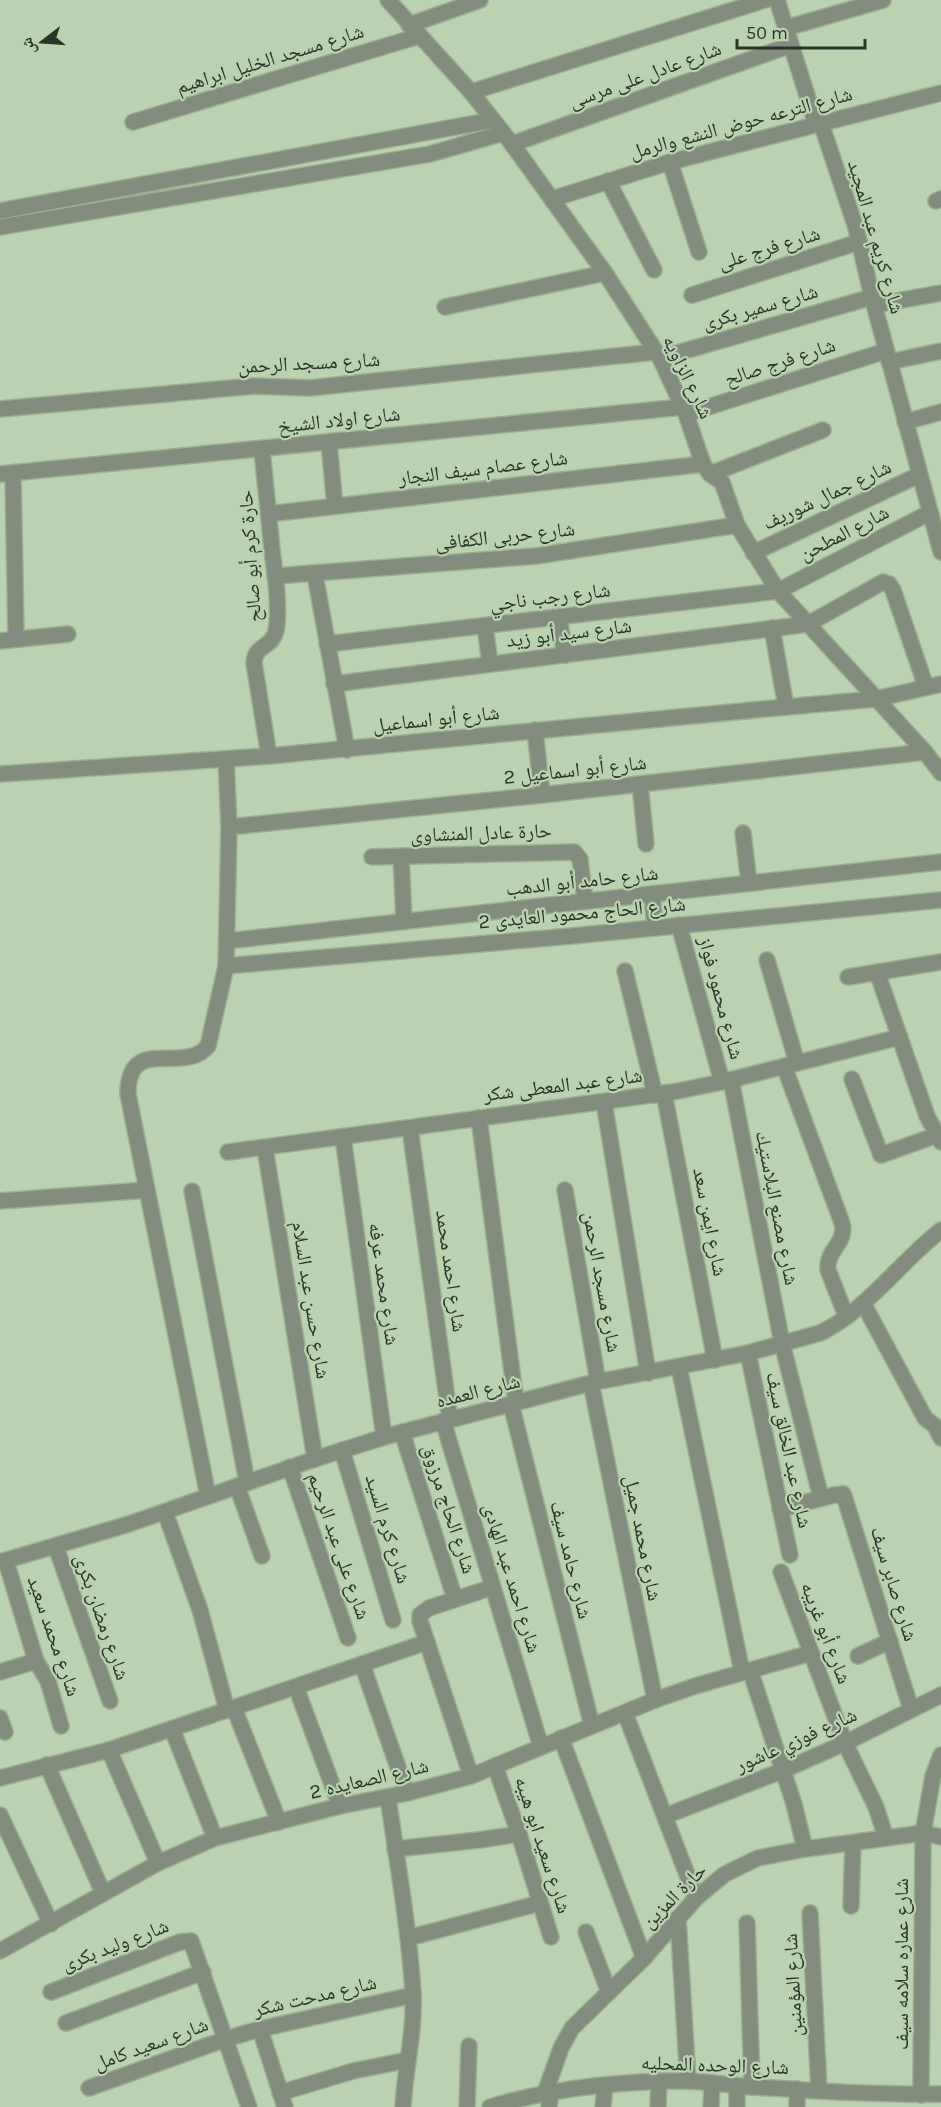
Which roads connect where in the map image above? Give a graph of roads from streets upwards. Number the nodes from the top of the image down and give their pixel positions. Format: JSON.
{"nodes":[{"id":1,"x":388,"y":0,"type":"edge"},
{"id":2,"x":480,"y":0,"type":"edge"},
{"id":3,"x":765,"y":0,"type":"edge"},
{"id":4,"x":777,"y":0,"type":"edge"},
{"id":5,"x":884,"y":0,"type":"edge"},
{"id":6,"x":786,"y":28,"type":"junction"},
{"id":7,"x":414,"y":30,"type":"junction"},
{"id":8,"x":791,"y":45,"type":"junction"},
{"id":9,"x":471,"y":92,"type":"junction"},
{"id":10,"x":941,"y":93,"type":"edge"},
{"id":11,"x":493,"y":120,"type":"junction"},
{"id":12,"x":133,"y":122,"type":"dead end"},
{"id":13,"x":818,"y":124,"type":"junction"},
{"id":14,"x":508,"y":139,"type":"junction"},
{"id":15,"x":293,"y":157,"type":"junction"},
{"id":16,"x":670,"y":162,"type":"junction"},
{"id":17,"x":294,"y":177,"type":"junction"},
{"id":18,"x":608,"y":181,"type":"junction"},
{"id":19,"x":552,"y":199,"type":"junction"},
{"id":20,"x":0,"y":211,"type":"edge"},
{"id":21,"x":0,"y":227,"type":"edge"},
{"id":22,"x":859,"y":242,"type":"junction"},
{"id":23,"x":699,"y":252,"type":"dead end"},
{"id":24,"x":654,"y":270,"type":"dead end"},
{"id":25,"x":605,"y":273,"type":"junction"},
{"id":26,"x":941,"y":293,"type":"edge"},
{"id":27,"x":692,"y":295,"type":"dead end"},
{"id":28,"x":873,"y":301,"type":"junction"},
{"id":29,"x":445,"y":307,"type":"dead end"},
{"id":30,"x":941,"y":351,"type":"edge"},
{"id":31,"x":658,"y":355,"type":"junction"},
{"id":32,"x":888,"y":357,"type":"junction"},
{"id":33,"x":0,"y":409,"type":"edge"},
{"id":34,"x":684,"y":411,"type":"junction"},
{"id":35,"x":941,"y":412,"type":"edge"},
{"id":36,"x":905,"y":422,"type":"junction"},
{"id":37,"x":823,"y":430,"type":"dead end"},
{"id":38,"x":329,"y":442,"type":"junction"},
{"id":39,"x":262,"y":449,"type":"junction"},
{"id":40,"x":707,"y":469,"type":"junction"},
{"id":41,"x":7,"y":474,"type":"edge"},
{"id":42,"x":919,"y":475,"type":"junction"},
{"id":43,"x":335,"y":506,"type":"junction"},
{"id":44,"x":268,"y":514,"type":"junction"},
{"id":45,"x":934,"y":516,"type":"edge"},
{"id":46,"x":737,"y":525,"type":"junction"},
{"id":47,"x":7,"y":539,"type":"edge"},
{"id":48,"x":941,"y":552,"type":"edge"},
{"id":49,"x":753,"y":553,"type":"junction"},
{"id":50,"x":315,"y":574,"type":"junction"},
{"id":51,"x":275,"y":576,"type":"junction"},
{"id":52,"x":778,"y":591,"type":"junction"},
{"id":53,"x":559,"y":618,"type":"junction"},
{"id":54,"x":808,"y":624,"type":"junction"},
{"id":55,"x":485,"y":626,"type":"junction"},
{"id":56,"x":772,"y":628,"type":"junction"},
{"id":57,"x":68,"y":634,"type":"dead end"},
{"id":58,"x":16,"y":639,"type":"junction"},
{"id":59,"x":0,"y":641,"type":"edge"},
{"id":60,"x":327,"y":644,"type":"junction"},
{"id":61,"x":565,"y":655,"type":"junction"},
{"id":62,"x":490,"y":664,"type":"junction"},
{"id":63,"x":334,"y":684,"type":"junction"},
{"id":64,"x":934,"y":686,"type":"edge"},
{"id":65,"x":876,"y":699,"type":"junction"},
{"id":66,"x":786,"y":707,"type":"junction"},
{"id":67,"x":535,"y":730,"type":"junction"},
{"id":68,"x":347,"y":750,"type":"junction"},
{"id":69,"x":268,"y":756,"type":"junction"},
{"id":70,"x":226,"y":759,"type":"junction"},
{"id":71,"x":935,"y":763,"type":"edge"},
{"id":72,"x":0,"y":774,"type":"edge"},
{"id":73,"x":640,"y":784,"type":"junction"},
{"id":74,"x":542,"y":795,"type":"junction"},
{"id":75,"x":229,"y":827,"type":"junction"},
{"id":76,"x":743,"y":833,"type":"dead end"},
{"id":77,"x":646,"y":844,"type":"dead end"},
{"id":78,"x":401,"y":856,"type":"junction"},
{"id":79,"x":372,"y":857,"type":"dead end"},
{"id":80,"x":941,"y":862,"type":"edge"},
{"id":81,"x":749,"y":883,"type":"junction"},
{"id":82,"x":652,"y":894,"type":"junction"},
{"id":83,"x":941,"y":900,"type":"edge"},
{"id":84,"x":585,"y":901,"type":"junction"},
{"id":85,"x":404,"y":921,"type":"junction"},
{"id":86,"x":679,"y":925,"type":"junction"},
{"id":87,"x":655,"y":928,"type":"junction"},
{"id":88,"x":227,"y":941,"type":"junction"},
{"id":89,"x":767,"y":960,"type":"dead end"},
{"id":90,"x":941,"y":962,"type":"edge"},
{"id":91,"x":226,"y":966,"type":"junction"},
{"id":92,"x":625,"y":971,"type":"dead end"},
{"id":93,"x":877,"y":972,"type":"junction"},
{"id":94,"x":848,"y":977,"type":"dead end"},
{"id":95,"x":900,"y":1037,"type":"junction"},
{"id":96,"x":791,"y":1065,"type":"junction"},
{"id":97,"x":852,"y":1079,"type":"dead end"},
{"id":98,"x":727,"y":1081,"type":"junction"},
{"id":99,"x":660,"y":1094,"type":"junction"},
{"id":100,"x":604,"y":1102,"type":"junction"},
{"id":101,"x":479,"y":1118,"type":"junction"},
{"id":102,"x":410,"y":1128,"type":"junction"},
{"id":103,"x":939,"y":1134,"type":"edge"},
{"id":104,"x":343,"y":1137,"type":"junction"},
{"id":105,"x":265,"y":1148,"type":"junction"},
{"id":106,"x":228,"y":1152,"type":"dead end"},
{"id":107,"x":147,"y":1190,"type":"junction"},
{"id":108,"x":565,"y":1190,"type":"dead end"},
{"id":109,"x":192,"y":1191,"type":"dead end"},
{"id":110,"x":0,"y":1202,"type":"edge"},
{"id":111,"x":941,"y":1230,"type":"edge"},
{"id":112,"x":863,"y":1303,"type":"junction"},
{"id":113,"x":846,"y":1316,"type":"junction"},
{"id":114,"x":782,"y":1343,"type":"junction"},
{"id":115,"x":748,"y":1353,"type":"junction"},
{"id":116,"x":715,"y":1359,"type":"junction"},
{"id":117,"x":679,"y":1367,"type":"junction"},
{"id":118,"x":648,"y":1373,"type":"junction"},
{"id":119,"x":595,"y":1383,"type":"junction"},
{"id":120,"x":513,"y":1403,"type":"junction"},
{"id":121,"x":446,"y":1420,"type":"junction"},
{"id":122,"x":936,"y":1420,"type":"edge"},
{"id":123,"x":402,"y":1432,"type":"junction"},
{"id":124,"x":384,"y":1437,"type":"junction"},
{"id":125,"x":941,"y":1438,"type":"edge"},
{"id":126,"x":342,"y":1450,"type":"junction"},
{"id":127,"x":315,"y":1459,"type":"junction"},
{"id":128,"x":290,"y":1467,"type":"junction"},
{"id":129,"x":242,"y":1484,"type":"junction"},
{"id":130,"x":208,"y":1496,"type":"junction"},
{"id":131,"x":821,"y":1498,"type":"junction"},
{"id":132,"x":780,"y":1509,"type":"junction"},
{"id":133,"x":165,"y":1512,"type":"junction"},
{"id":134,"x":56,"y":1547,"type":"junction"},
{"id":135,"x":262,"y":1556,"type":"dead end"},
{"id":136,"x":790,"y":1556,"type":"dead end"},
{"id":137,"x":3,"y":1562,"type":"edge"},
{"id":138,"x":781,"y":1572,"type":"dead end"},
{"id":139,"x":493,"y":1587,"type":"junction"},
{"id":140,"x":455,"y":1599,"type":"junction"},
{"id":141,"x":393,"y":1620,"type":"dead end"},
{"id":142,"x":348,"y":1638,"type":"dead end"},
{"id":143,"x":890,"y":1641,"type":"junction"},
{"id":144,"x":427,"y":1642,"type":"junction"},
{"id":145,"x":811,"y":1653,"type":"junction"},
{"id":146,"x":858,"y":1656,"type":"dead end"},
{"id":147,"x":36,"y":1661,"type":"junction"},
{"id":148,"x":362,"y":1664,"type":"junction"},
{"id":149,"x":746,"y":1671,"type":"junction"},
{"id":150,"x":0,"y":1672,"type":"edge"},
{"id":151,"x":296,"y":1687,"type":"junction"},
{"id":152,"x":941,"y":1695,"type":"edge"},
{"id":153,"x":655,"y":1700,"type":"junction"},
{"id":154,"x":110,"y":1701,"type":"dead end"},
{"id":155,"x":231,"y":1709,"type":"junction"},
{"id":156,"x":911,"y":1709,"type":"junction"},
{"id":157,"x":625,"y":1713,"type":"junction"},
{"id":158,"x":61,"y":1726,"type":"dead end"},
{"id":159,"x":592,"y":1726,"type":"junction"},
{"id":160,"x":172,"y":1729,"type":"junction"},
{"id":161,"x":561,"y":1738,"type":"junction"},
{"id":162,"x":845,"y":1743,"type":"junction"},
{"id":163,"x":541,"y":1747,"type":"junction"},
{"id":164,"x":109,"y":1750,"type":"junction"},
{"id":165,"x":941,"y":1755,"type":"edge"},
{"id":166,"x":47,"y":1765,"type":"junction"},
{"id":167,"x":495,"y":1766,"type":"junction"},
{"id":168,"x":784,"y":1770,"type":"junction"},
{"id":169,"x":471,"y":1776,"type":"junction"},
{"id":170,"x":0,"y":1778,"type":"edge"},
{"id":171,"x":407,"y":1793,"type":"junction"},
{"id":172,"x":935,"y":1796,"type":"edge"},
{"id":173,"x":387,"y":1797,"type":"junction"},
{"id":174,"x":340,"y":1806,"type":"junction"},
{"id":175,"x":0,"y":1815,"type":"edge"},
{"id":176,"x":665,"y":1816,"type":"junction"},
{"id":177,"x":279,"y":1822,"type":"junction"},
{"id":178,"x":923,"y":1833,"type":"junction"},
{"id":179,"x":519,"y":1834,"type":"junction"},
{"id":180,"x":941,"y":1837,"type":"edge"},
{"id":181,"x":215,"y":1838,"type":"junction"},
{"id":182,"x":886,"y":1838,"type":"junction"},
{"id":183,"x":853,"y":1842,"type":"junction"},
{"id":184,"x":395,"y":1849,"type":"junction"},
{"id":185,"x":805,"y":1849,"type":"junction"},
{"id":186,"x":158,"y":1863,"type":"junction"},
{"id":187,"x":103,"y":1893,"type":"junction"},
{"id":188,"x":696,"y":1898,"type":"junction"},
{"id":189,"x":540,"y":1903,"type":"junction"},
{"id":190,"x":852,"y":1906,"type":"dead end"},
{"id":191,"x":810,"y":1913,"type":"dead end"},
{"id":192,"x":678,"y":1918,"type":"junction"},
{"id":193,"x":747,"y":1923,"type":"dead end"},
{"id":194,"x":51,"y":1924,"type":"junction"},
{"id":195,"x":586,"y":1932,"type":"dead end"},
{"id":196,"x":551,"y":1937,"type":"dead end"},
{"id":197,"x":408,"y":1938,"type":"junction"},
{"id":198,"x":0,"y":1951,"type":"edge"},
{"id":199,"x":644,"y":1958,"type":"junction"},
{"id":200,"x":203,"y":1972,"type":"junction"},
{"id":201,"x":51,"y":1992,"type":"dead end"},
{"id":202,"x":609,"y":1992,"type":"junction"},
{"id":203,"x":413,"y":1995,"type":"junction"},
{"id":204,"x":66,"y":2023,"type":"dead end"},
{"id":205,"x":260,"y":2030,"type":"junction"},
{"id":206,"x":226,"y":2039,"type":"junction"},
{"id":207,"x":469,"y":2046,"type":"dead end"},
{"id":208,"x":408,"y":2060,"type":"junction"},
{"id":209,"x":659,"y":2081,"type":"junction"},
{"id":210,"x":688,"y":2081,"type":"junction"},
{"id":211,"x":712,"y":2083,"type":"junction"},
{"id":212,"x":605,"y":2085,"type":"junction"},
{"id":213,"x":745,"y":2086,"type":"junction"},
{"id":214,"x":89,"y":2088,"type":"dead end"},
{"id":215,"x":797,"y":2090,"type":"junction"},
{"id":216,"x":819,"y":2090,"type":"junction"},
{"id":217,"x":941,"y":2094,"type":"edge"},
{"id":218,"x":921,"y":2095,"type":"junction"},
{"id":219,"x":548,"y":2097,"type":"edge"},
{"id":220,"x":854,"y":2099,"type":"edge"},
{"id":221,"x":283,"y":2100,"type":"edge"},
{"id":222,"x":249,"y":2107,"type":"edge"},
{"id":223,"x":403,"y":2107,"type":"edge"},
{"id":224,"x":467,"y":2107,"type":"edge"},
{"id":225,"x":490,"y":2107,"type":"edge"},
{"id":226,"x":603,"y":2107,"type":"edge"},
{"id":227,"x":657,"y":2107,"type":"edge"},
{"id":228,"x":711,"y":2107,"type":"edge"},
{"id":229,"x":737,"y":2107,"type":"edge"},
{"id":230,"x":797,"y":2107,"type":"edge"}],
"edges":[{"from":1,"to":7,"type":"street","name":"شارع الزاويه"},
{"from":2,"to":7,"type":"street","name":"شارع مسجد الخليل ابراهيم"},
{"from":3,"to":9,"type":"street"},
{"from":4,"to":6,"type":"street","name":"شارع كريم عبد المجيد"},
{"from":5,"to":6,"type":"street"},
{"from":6,"to":8,"type":"street","name":"شارع كريم عبد المجيد"},
{"from":7,"to":9,"type":"street","name":"شارع الزاويه"},
{"from":7,"to":12,"type":"street","name":"شارع مسجد الخليل ابراهيم"},
{"from":8,"to":13,"type":"street","name":"شارع كريم عبد المجيد"},
{"from":8,"to":14,"type":"street","name":"شارع عادل على مرسى"},
{"from":9,"to":11,"type":"street","name":"شارع الزاويه"},
{"from":10,"to":13,"type":"street","name":"شارع الترعه حوض النشع والرمل"},
{"from":11,"to":14,"type":"street","name":"شارع الزاويه"},
{"from":11,"to":15,"type":"street"},
{"from":13,"to":16,"type":"street","name":"شارع الترعه حوض النشع والرمل"},
{"from":13,"to":22,"type":"street","name":"شارع كريم عبد المجيد"},
{"from":14,"to":17,"type":"street","name":"شارع عادل على مرسى"},
{"from":14,"to":19,"type":"street","name":"شارع الزاويه"},
{"from":15,"to":17,"type":"street"},
{"from":15,"to":20,"type":"street"},
{"from":16,"to":18,"type":"street","name":"شارع الترعه حوض النشع والرمل"},
{"from":16,"to":23,"type":"street"},
{"from":17,"to":21,"type":"street","name":"شارع عادل على مرسى"},
{"from":18,"to":19,"type":"street","name":"شارع الترعه حوض النشع والرمل"},
{"from":18,"to":24,"type":"street"},
{"from":19,"to":25,"type":"street","name":"شارع الزاويه"},
{"from":22,"to":27,"type":"street","name":"شارع فرج على"},
{"from":22,"to":28,"type":"street","name":"شارع كريم عبد المجيد"},
{"from":25,"to":29,"type":"street"},
{"from":25,"to":31,"type":"street","name":"شارع الزاويه"},
{"from":26,"to":28,"type":"street","name":"شارع سمير بكرى"},
{"from":28,"to":31,"type":"street","name":"شارع سمير بكرى"},
{"from":28,"to":32,"type":"street","name":"شارع كريم عبد المجيد"},
{"from":30,"to":32,"type":"street","name":"شارع فرج صالح"},
{"from":31,"to":33,"type":"street","name":"شارع مسجد الرحمن"},
{"from":31,"to":34,"type":"street","name":"شارع الزاويه"},
{"from":32,"to":34,"type":"street","name":"شارع فرج صالح"},
{"from":32,"to":36,"type":"street","name":"شارع كريم عبد المجيد"},
{"from":34,"to":38,"type":"street","name":"شارع اولاد الشيخ"},
{"from":34,"to":40,"type":"street","name":"شارع الزاويه"},
{"from":35,"to":36,"type":"street"},
{"from":36,"to":42,"type":"street","name":"شارع كريم عبد المجيد"},
{"from":37,"to":40,"type":"street","name":"شارع عصام سيف النجار"},
{"from":38,"to":39,"type":"street","name":"شارع اولاد الشيخ"},
{"from":38,"to":43,"type":"street"},
{"from":39,"to":41,"type":"street","name":"شارع اولاد الشيخ"},
{"from":39,"to":44,"type":"street","name":"حارة كرم أبو صالح"},
{"from":40,"to":43,"type":"street","name":"شارع عصام سيف النجار"},
{"from":40,"to":46,"type":"street","name":"شارع الزاويه"},
{"from":41,"to":47,"type":"street"},
{"from":42,"to":45,"type":"street","name":"شارع كريم عبد المجيد"},
{"from":42,"to":49,"type":"street","name":"شارع جمال شوريف"},
{"from":43,"to":44,"type":"street","name":"شارع عصام سيف النجار"},
{"from":44,"to":51,"type":"street","name":"حارة كرم أبو صالح"},
{"from":45,"to":48,"type":"street","name":"شارع كريم عبد المجيد"},
{"from":45,"to":52,"type":"street","name":"شارع المطحن"},
{"from":46,"to":49,"type":"street","name":"شارع الزاويه"},
{"from":46,"to":50,"type":"street","name":"شارع حربى الكفافى"},
{"from":47,"to":58,"type":"street"},
{"from":49,"to":52,"type":"street","name":"شارع الزاويه"},
{"from":50,"to":51,"type":"street","name":"شارع حربى الكفافى"},
{"from":50,"to":60,"type":"street"},
{"from":51,"to":69,"type":"street","name":"حارة كرم أبو صالح"},
{"from":52,"to":53,"type":"street","name":"شارع رجب ناجي"},
{"from":52,"to":54,"type":"street","name":"شارع الزاويه"},
{"from":53,"to":55,"type":"street","name":"شارع رجب ناجي"},
{"from":53,"to":61,"type":"street"},
{"from":54,"to":56,"type":"street","name":"شارع سيد أبو زيد"},
{"from":54,"to":64,"type":"street"},
{"from":54,"to":65,"type":"street","name":"شارع الزاويه"},
{"from":55,"to":60,"type":"street","name":"شارع رجب ناجي"},
{"from":55,"to":62,"type":"street"},
{"from":56,"to":61,"type":"street","name":"شارع سيد أبو زيد"},
{"from":56,"to":66,"type":"street"},
{"from":57,"to":58,"type":"street"},
{"from":58,"to":59,"type":"street"},
{"from":60,"to":63,"type":"street"},
{"from":61,"to":62,"type":"street","name":"شارع سيد أبو زيد"},
{"from":62,"to":63,"type":"street","name":"شارع سيد أبو زيد"},
{"from":63,"to":68,"type":"street"},
{"from":64,"to":65,"type":"street","name":"شارع أبو اسماعيل"},
{"from":65,"to":66,"type":"street","name":"شارع أبو اسماعيل"},
{"from":65,"to":71,"type":"street","name":"شارع الزاويه"},
{"from":66,"to":67,"type":"street","name":"شارع أبو اسماعيل"},
{"from":67,"to":68,"type":"street","name":"شارع أبو اسماعيل"},
{"from":67,"to":74,"type":"street"},
{"from":68,"to":69,"type":"street","name":"شارع أبو اسماعيل"},
{"from":69,"to":70,"type":"street","name":"شارع أبو اسماعيل"},
{"from":70,"to":72,"type":"street","name":"شارع أبو اسماعيل"},
{"from":70,"to":75,"type":"street"},
{"from":71,"to":73,"type":"street","name":"شارع أبو اسماعيل 2"},
{"from":73,"to":74,"type":"street","name":"شارع أبو اسماعيل 2"},
{"from":73,"to":77,"type":"street"},
{"from":74,"to":75,"type":"street","name":"شارع أبو اسماعيل 2"},
{"from":75,"to":88,"type":"street"},
{"from":76,"to":81,"type":"street"},
{"from":78,"to":79,"type":"street","name":"حارة عادل المنشاوى"},
{"from":78,"to":84,"type":"street","name":"حارة عادل المنشاوى"},
{"from":78,"to":85,"type":"street"},
{"from":80,"to":81,"type":"street","name":"شارع حامد أبو الدهب"},
{"from":81,"to":82,"type":"street","name":"شارع حامد أبو الدهب"},
{"from":82,"to":84,"type":"street","name":"شارع حامد أبو الدهب"},
{"from":82,"to":87,"type":"street"},
{"from":83,"to":86,"type":"street","name":"شارع الحاج محمود العايدى 2"},
{"from":84,"to":85,"type":"street","name":"شارع حامد أبو الدهب"},
{"from":85,"to":88,"type":"street","name":"شارع حامد أبو الدهب"},
{"from":86,"to":87,"type":"street","name":"شارع الحاج محمود العايدى 2"},
{"from":86,"to":98,"type":"street","name":"شارع محمود فواز"},
{"from":87,"to":91,"type":"street","name":"شارع الحاج محمود العايدى 2"},
{"from":88,"to":91,"type":"street"},
{"from":89,"to":96,"type":"street"},
{"from":90,"to":93,"type":"street"},
{"from":91,"to":107,"type":"street"},
{"from":92,"to":99,"type":"street","name":"شارع ايمن سعد"},
{"from":93,"to":94,"type":"street"},
{"from":93,"to":95,"type":"street"},
{"from":95,"to":96,"type":"street","name":"شارع عبد المعطى شكر"},
{"from":95,"to":103,"type":"street"},
{"from":96,"to":98,"type":"street","name":"شارع عبد المعطى شكر"},
{"from":96,"to":113,"type":"street"},
{"from":97,"to":103,"type":"street"},
{"from":98,"to":99,"type":"street","name":"شارع عبد المعطى شكر"},
{"from":98,"to":114,"type":"street","name":"شارع مصنع البلاستيك"},
{"from":99,"to":100,"type":"street","name":"شارع عبد المعطى شكر"},
{"from":99,"to":116,"type":"street","name":"شارع ايمن سعد"},
{"from":100,"to":101,"type":"street","name":"شارع عبد المعطى شكر"},
{"from":100,"to":118,"type":"street"},
{"from":101,"to":102,"type":"street","name":"شارع عبد المعطى شكر"},
{"from":101,"to":120,"type":"street","name":"شارع حامد سيف"},
{"from":102,"to":104,"type":"street","name":"شارع عبد المعطى شكر"},
{"from":102,"to":121,"type":"street","name":"شارع احمد محمد"},
{"from":104,"to":105,"type":"street","name":"شارع عبد المعطى شكر"},
{"from":104,"to":124,"type":"street","name":"شارع محمد عرفه"},
{"from":105,"to":106,"type":"street","name":"شارع عبد المعطى شكر"},
{"from":105,"to":127,"type":"street","name":"شارع حسن عبد السلام"},
{"from":107,"to":110,"type":"street"},
{"from":107,"to":130,"type":"street"},
{"from":108,"to":119,"type":"street","name":"شارع مسجد الرحمن"},
{"from":109,"to":129,"type":"street"},
{"from":111,"to":112,"type":"street","name":"شارع العمده"},
{"from":112,"to":113,"type":"street","name":"شارع العمده"},
{"from":112,"to":122,"type":"street"},
{"from":113,"to":114,"type":"street","name":"شارع العمده"},
{"from":114,"to":115,"type":"street","name":"شارع العمده"},
{"from":114,"to":131,"type":"street"},
{"from":115,"to":116,"type":"street","name":"شارع العمده"},
{"from":115,"to":132,"type":"street","name":"شارع عبد الخالق سيف"},
{"from":116,"to":117,"type":"street","name":"شارع العمده"},
{"from":117,"to":118,"type":"street","name":"شارع العمده"},
{"from":117,"to":149,"type":"street"},
{"from":118,"to":119,"type":"street","name":"شارع العمده"},
{"from":119,"to":120,"type":"street","name":"شارع العمده"},
{"from":119,"to":153,"type":"street","name":"شارع محمد جميل"},
{"from":120,"to":121,"type":"street","name":"شارع العمده"},
{"from":120,"to":159,"type":"street","name":"شارع حامد سيف"},
{"from":121,"to":123,"type":"street","name":"شارع العمده"},
{"from":121,"to":139,"type":"street","name":"شارع احمد عبد الهادى"},
{"from":122,"to":125,"type":"street"},
{"from":123,"to":124,"type":"street","name":"شارع العمده"},
{"from":123,"to":140,"type":"street","name":"شارع الحاج مرزوق"},
{"from":124,"to":126,"type":"street","name":"شارع العمده"},
{"from":126,"to":127,"type":"street","name":"شارع العمده"},
{"from":126,"to":141,"type":"street","name":"شارع كرم السيد"},
{"from":127,"to":128,"type":"street","name":"شارع العمده"},
{"from":128,"to":129,"type":"street","name":"شارع العمده"},
{"from":128,"to":142,"type":"street","name":"شارع على عبد الرحيم"},
{"from":129,"to":130,"type":"street","name":"شارع العمده"},
{"from":129,"to":135,"type":"street"},
{"from":130,"to":133,"type":"street","name":"شارع العمده"},
{"from":131,"to":132,"type":"street","name":"شارع صابر سيف"},
{"from":131,"to":143,"type":"street","name":"شارع صابر سيف"},
{"from":132,"to":136,"type":"street","name":"شارع عبد الخالق سيف"},
{"from":133,"to":134,"type":"street","name":"شارع العمده"},
{"from":133,"to":155,"type":"street"},
{"from":134,"to":137,"type":"street","name":"شارع العمده"},
{"from":134,"to":154,"type":"street","name":"شارع رمضان بكرى"},
{"from":137,"to":147,"type":"street","name":"شارع محمد سعيد"},
{"from":138,"to":145,"type":"street","name":"شارع أبو غريبه"},
{"from":139,"to":140,"type":"street"},
{"from":139,"to":163,"type":"street","name":"شارع احمد عبد الهادى"},
{"from":140,"to":144,"type":"street"},
{"from":143,"to":146,"type":"street"},
{"from":143,"to":156,"type":"street","name":"شارع صابر سيف"},
{"from":144,"to":148,"type":"street"},
{"from":144,"to":169,"type":"street"},
{"from":145,"to":149,"type":"street","name":"شارع الصعايده 2"},
{"from":145,"to":162,"type":"street","name":"شارع أبو غريبه"},
{"from":147,"to":150,"type":"street"},
{"from":147,"to":158,"type":"street","name":"شارع محمد سعيد"},
{"from":148,"to":151,"type":"street"},
{"from":148,"to":171,"type":"street"},
{"from":149,"to":153,"type":"street","name":"شارع الصعايده 2"},
{"from":149,"to":168,"type":"street"},
{"from":151,"to":155,"type":"street"},
{"from":151,"to":174,"type":"street"},
{"from":152,"to":156,"type":"street","name":"شارع فوزي عاشور"},
{"from":153,"to":157,"type":"street","name":"شارع الصعايده 2"},
{"from":155,"to":160,"type":"street"},
{"from":155,"to":177,"type":"street"},
{"from":156,"to":162,"type":"street","name":"شارع فوزي عاشور"},
{"from":157,"to":159,"type":"street","name":"شارع الصعايده 2"},
{"from":157,"to":176,"type":"street"},
{"from":159,"to":161,"type":"street","name":"شارع الصعايده 2"},
{"from":160,"to":164,"type":"street"},
{"from":160,"to":181,"type":"street"},
{"from":161,"to":163,"type":"street","name":"شارع الصعايده 2"},
{"from":161,"to":199,"type":"street"},
{"from":162,"to":168,"type":"street","name":"شارع فوزي عاشور"},
{"from":162,"to":182,"type":"street","name":"شارع أبو غريبه"},
{"from":163,"to":167,"type":"street","name":"شارع الصعايده 2"},
{"from":164,"to":166,"type":"street"},
{"from":164,"to":186,"type":"street"},
{"from":165,"to":172,"type":"street","name":"شارع عماره سلامه سيف"},
{"from":166,"to":170,"type":"street"},
{"from":166,"to":187,"type":"street"},
{"from":167,"to":169,"type":"street","name":"شارع الصعايده 2"},
{"from":167,"to":179,"type":"street","name":"شارع سعيد ابو هيبه"},
{"from":168,"to":176,"type":"street","name":"شارع فوزي عاشور"},
{"from":168,"to":185,"type":"street"},
{"from":169,"to":171,"type":"street","name":"شارع الصعايده 2"},
{"from":171,"to":173,"type":"street","name":"شارع الصعايده 2"},
{"from":172,"to":178,"type":"street","name":"شارع عماره سلامه سيف"},
{"from":173,"to":174,"type":"street","name":"شارع الصعايده 2"},
{"from":173,"to":184,"type":"street"},
{"from":174,"to":177,"type":"street","name":"شارع الصعايده 2"},
{"from":175,"to":194,"type":"street"},
{"from":176,"to":188,"type":"street"},
{"from":177,"to":181,"type":"street","name":"شارع الصعايده 2"},
{"from":178,"to":180,"type":"street","name":"حارة المزين"},
{"from":178,"to":182,"type":"street","name":"حارة المزين"},
{"from":178,"to":218,"type":"street","name":"شارع عماره سلامه سيف"},
{"from":179,"to":184,"type":"street"},
{"from":179,"to":189,"type":"street","name":"شارع سعيد ابو هيبه"},
{"from":181,"to":186,"type":"street","name":"شارع الصعايده 2"},
{"from":182,"to":183,"type":"street","name":"حارة المزين"},
{"from":183,"to":185,"type":"street","name":"حارة المزين"},
{"from":183,"to":190,"type":"street"},
{"from":184,"to":197,"type":"street"},
{"from":185,"to":188,"type":"street","name":"حارة المزين"},
{"from":186,"to":187,"type":"street","name":"شارع الصعايده 2"},
{"from":187,"to":194,"type":"street","name":"شارع الصعايده 2"},
{"from":188,"to":192,"type":"street","name":"حارة المزين"},
{"from":189,"to":196,"type":"street","name":"شارع سعيد ابو هيبه"},
{"from":189,"to":197,"type":"street"},
{"from":191,"to":216,"type":"street","name":"شارع المؤمنين"},
{"from":192,"to":199,"type":"street","name":"حارة المزين"},
{"from":192,"to":210,"type":"street"},
{"from":193,"to":213,"type":"street"},
{"from":194,"to":198,"type":"street","name":"شارع الصعايده 2"},
{"from":195,"to":202,"type":"street"},
{"from":197,"to":203,"type":"street"},
{"from":199,"to":202,"type":"street","name":"حارة المزين"},
{"from":200,"to":201,"type":"street","name":"شارع وليد بكرى"},
{"from":200,"to":204,"type":"street"},
{"from":200,"to":206,"type":"street"},
{"from":202,"to":219,"type":"street","name":"حارة المزين"},
{"from":203,"to":205,"type":"street","name":"شارع مدحت شكر"},
{"from":203,"to":208,"type":"street"},
{"from":205,"to":206,"type":"street","name":"شارع مدحت شكر"},
{"from":205,"to":221,"type":"street"},
{"from":206,"to":214,"type":"street","name":"شارع سعيد كامل"},
{"from":206,"to":222,"type":"street"},
{"from":207,"to":224,"type":"street"},
{"from":208,"to":221,"type":"street"},
{"from":208,"to":223,"type":"street"},
{"from":209,"to":210,"type":"street","name":"شارع الوحده المحليه"},
{"from":209,"to":212,"type":"street","name":"شارع الوحده المحليه"},
{"from":209,"to":227,"type":"street"},
{"from":210,"to":211,"type":"street","name":"شارع الوحده المحليه"},
{"from":211,"to":213,"type":"street","name":"شارع الوحده المحليه"},
{"from":211,"to":228,"type":"street"},
{"from":212,"to":219,"type":"street","name":"شارع الوحده المحليه"},
{"from":212,"to":226,"type":"street"},
{"from":213,"to":215,"type":"street","name":"شارع الوحده المحليه"},
{"from":213,"to":229,"type":"street"},
{"from":215,"to":216,"type":"street","name":"شارع الوحده المحليه"},
{"from":215,"to":230,"type":"street"},
{"from":216,"to":220,"type":"street","name":"شارع الوحده المحليه"},
{"from":217,"to":218,"type":"street","name":"شارع الوحده المحليه"},
{"from":218,"to":220,"type":"street","name":"شارع الوحده المحليه"},
{"from":219,"to":225,"type":"street","name":"شارع الوحده المحليه"}]}
